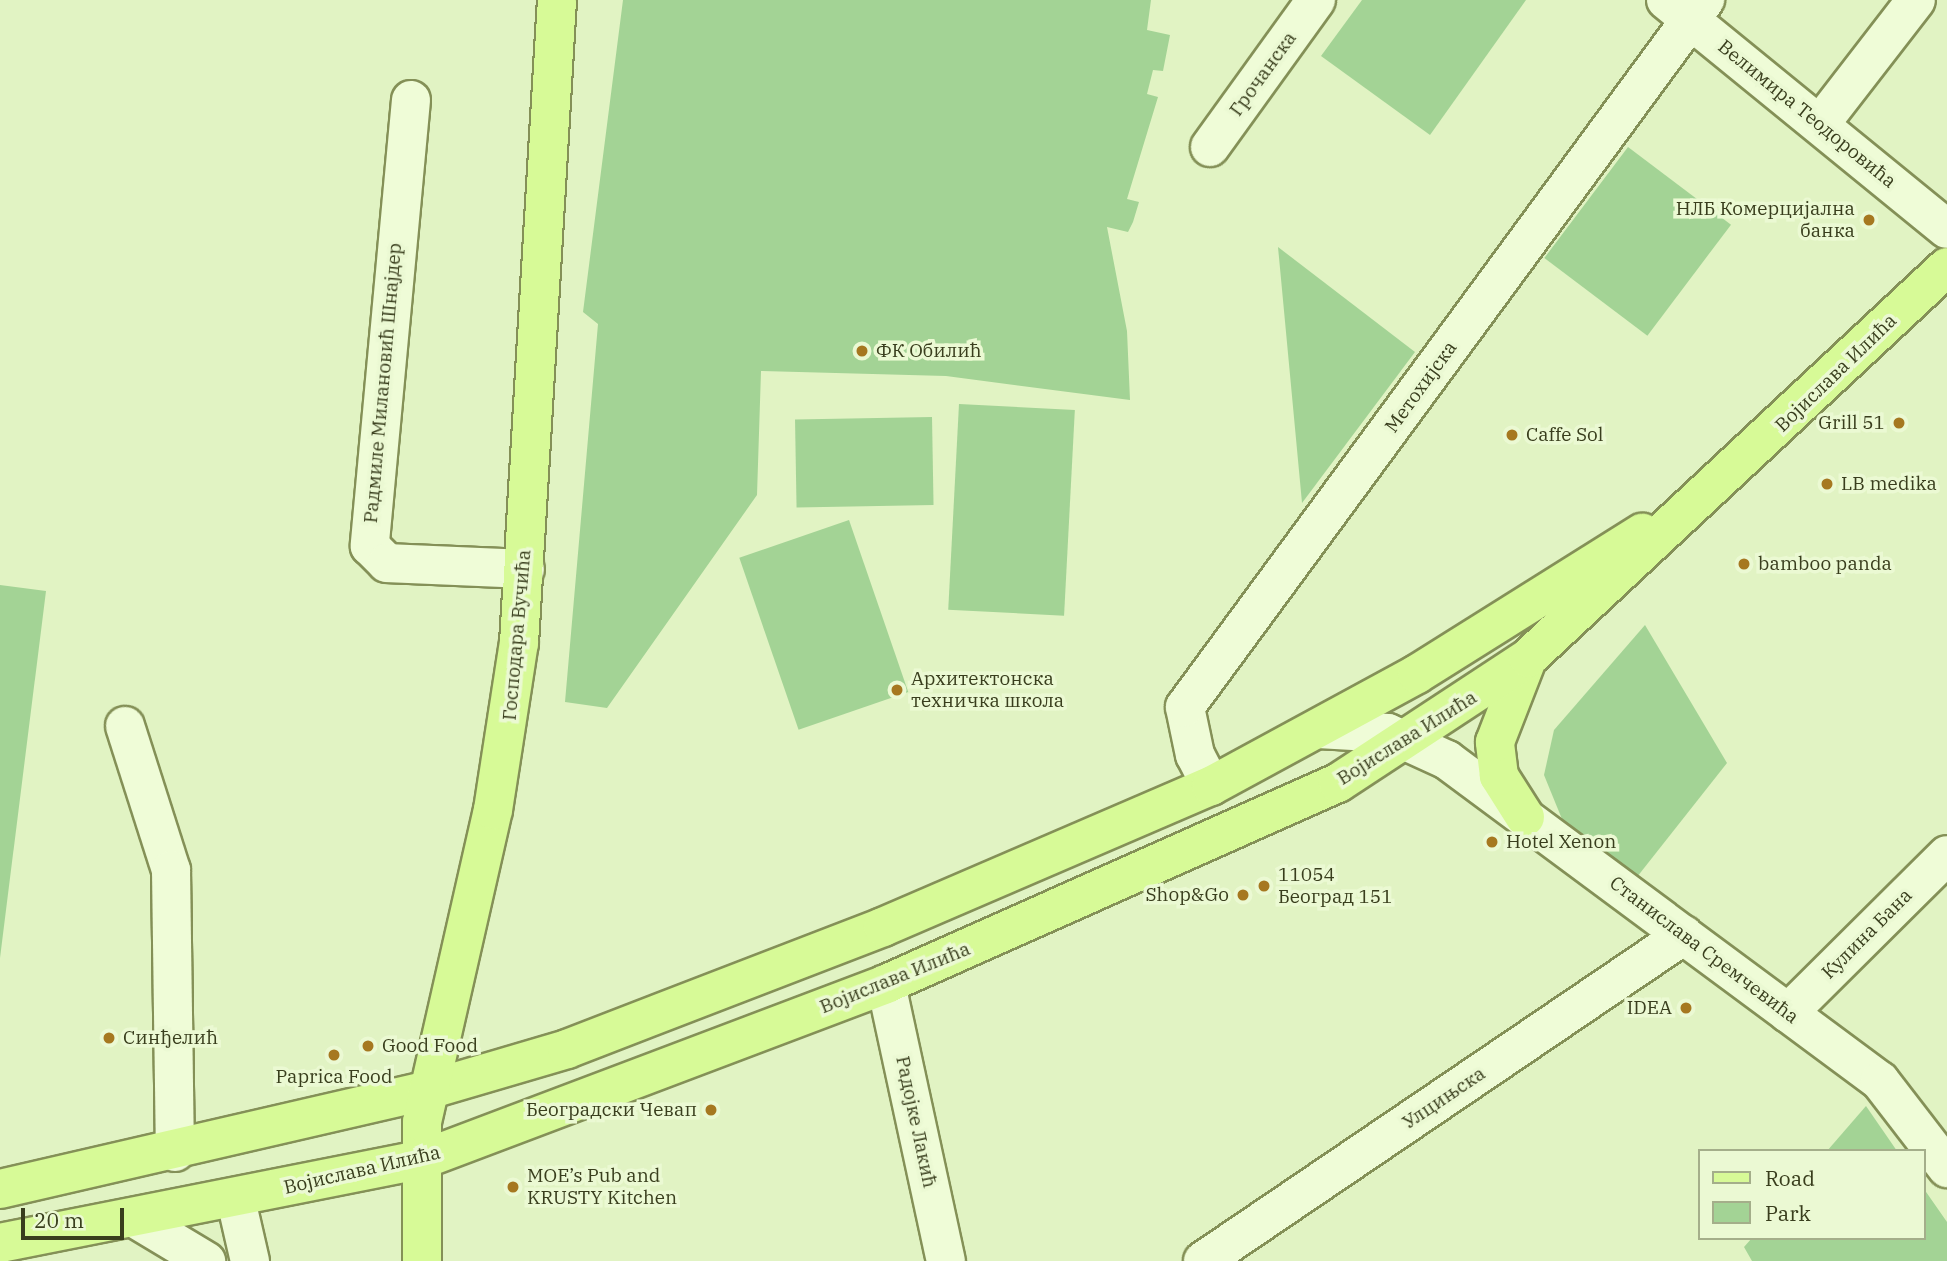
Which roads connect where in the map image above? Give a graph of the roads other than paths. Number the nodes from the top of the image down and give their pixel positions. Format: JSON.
{"nodes":[{"id":1,"x":557,"y":0,"type":"edge"},
{"id":2,"x":1316,"y":0,"type":"edge"},
{"id":3,"x":1916,"y":0,"type":"edge"},
{"id":4,"x":1687,"y":6,"type":"edge"},
{"id":5,"x":411,"y":100,"type":"dead end"},
{"id":6,"x":1821,"y":123,"type":"junction"},
{"id":7,"x":1210,"y":147,"type":"dead end"},
{"id":8,"x":1947,"y":229,"type":"edge"},
{"id":9,"x":1947,"y":267,"type":"edge"},
{"id":10,"x":1692,"y":505,"type":"junction"},
{"id":11,"x":525,"y":569,"type":"junction"},
{"id":12,"x":1528,"y":658,"type":"junction"},
{"id":13,"x":125,"y":726,"type":"dead end"},
{"id":14,"x":1318,"y":729,"type":"junction"},
{"id":15,"x":1411,"y":740,"type":"junction"},
{"id":16,"x":1211,"y":786,"type":"junction"},
{"id":17,"x":1525,"y":817,"type":"junction"},
{"id":18,"x":1947,"y":855,"type":"edge"},
{"id":19,"x":1684,"y":935,"type":"junction"},
{"id":20,"x":886,"y":984,"type":"junction"},
{"id":21,"x":1788,"y":1013,"type":"junction"},
{"id":22,"x":428,"y":1090,"type":"junction"},
{"id":23,"x":175,"y":1152,"type":"junction"},
{"id":24,"x":421,"y":1160,"type":"junction"},
{"id":25,"x":1947,"y":1168,"type":"edge"},
{"id":26,"x":0,"y":1189,"type":"edge"},
{"id":27,"x":236,"y":1200,"type":"junction"},
{"id":28,"x":136,"y":1219,"type":"junction"},
{"id":29,"x":0,"y":1243,"type":"edge"},
{"id":30,"x":206,"y":1261,"type":"edge"},
{"id":31,"x":250,"y":1261,"type":"edge"},
{"id":32,"x":422,"y":1261,"type":"edge"},
{"id":33,"x":946,"y":1261,"type":"edge"},
{"id":34,"x":1203,"y":1261,"type":"edge"}],
"edges":[{"from":1,"to":11,"type":"main road","name":"Господара Вучића"},
{"from":2,"to":7,"type":"street","name":"Грочанска"},
{"from":3,"to":6,"type":"street"},
{"from":4,"to":6,"type":"street","name":"Велимира Теодоровића"},
{"from":4,"to":16,"type":"street","name":"Метохијска"},
{"from":5,"to":11,"type":"street","name":"Радмиле Милановић Шнајдер"},
{"from":6,"to":8,"type":"street","name":"Велимира Теодоровића"},
{"from":9,"to":10,"type":"main road","name":"Војислава Илића"},
{"from":10,"to":12,"type":"main road","name":"Војислава Илића"},
{"from":10,"to":14,"type":"main road","name":"Војислава Илића"},
{"from":11,"to":22,"type":"main road","name":"Господара Вучића"},
{"from":12,"to":15,"type":"main road","name":"Војислава Илића"},
{"from":12,"to":17,"type":"main road"},
{"from":13,"to":23,"type":"street"},
{"from":14,"to":15,"type":"street","name":"Станислава Сремчевића"},
{"from":14,"to":16,"type":"main road","name":"Војислава Илића"},
{"from":15,"to":17,"type":"street","name":"Станислава Сремчевића"},
{"from":15,"to":20,"type":"main road","name":"Војислава Илића"},
{"from":16,"to":22,"type":"main road","name":"Војислава Илића"},
{"from":17,"to":19,"type":"street","name":"Станислава Сремчевића"},
{"from":18,"to":21,"type":"street","name":"Кулина Бана"},
{"from":19,"to":21,"type":"street","name":"Станислава Сремчевића"},
{"from":19,"to":34,"type":"street","name":"Улцињска"},
{"from":20,"to":24,"type":"main road","name":"Војислава Илића"},
{"from":20,"to":33,"type":"street","name":"Радојке Лакић"},
{"from":21,"to":25,"type":"street","name":"Станислава Сремчевића"},
{"from":22,"to":23,"type":"main road","name":"Војислава Илића"},
{"from":22,"to":24,"type":"main road","name":"Господара Вучића"},
{"from":23,"to":26,"type":"main road","name":"Војислава Илића"},
{"from":24,"to":27,"type":"main road","name":"Војислава Илића"},
{"from":24,"to":32,"type":"main road","name":"Господара Вучића"},
{"from":27,"to":28,"type":"main road","name":"Војислава Илића"},
{"from":27,"to":31,"type":"street"},
{"from":28,"to":29,"type":"main road","name":"Војислава Илића"},
{"from":28,"to":30,"type":"street"}]}
